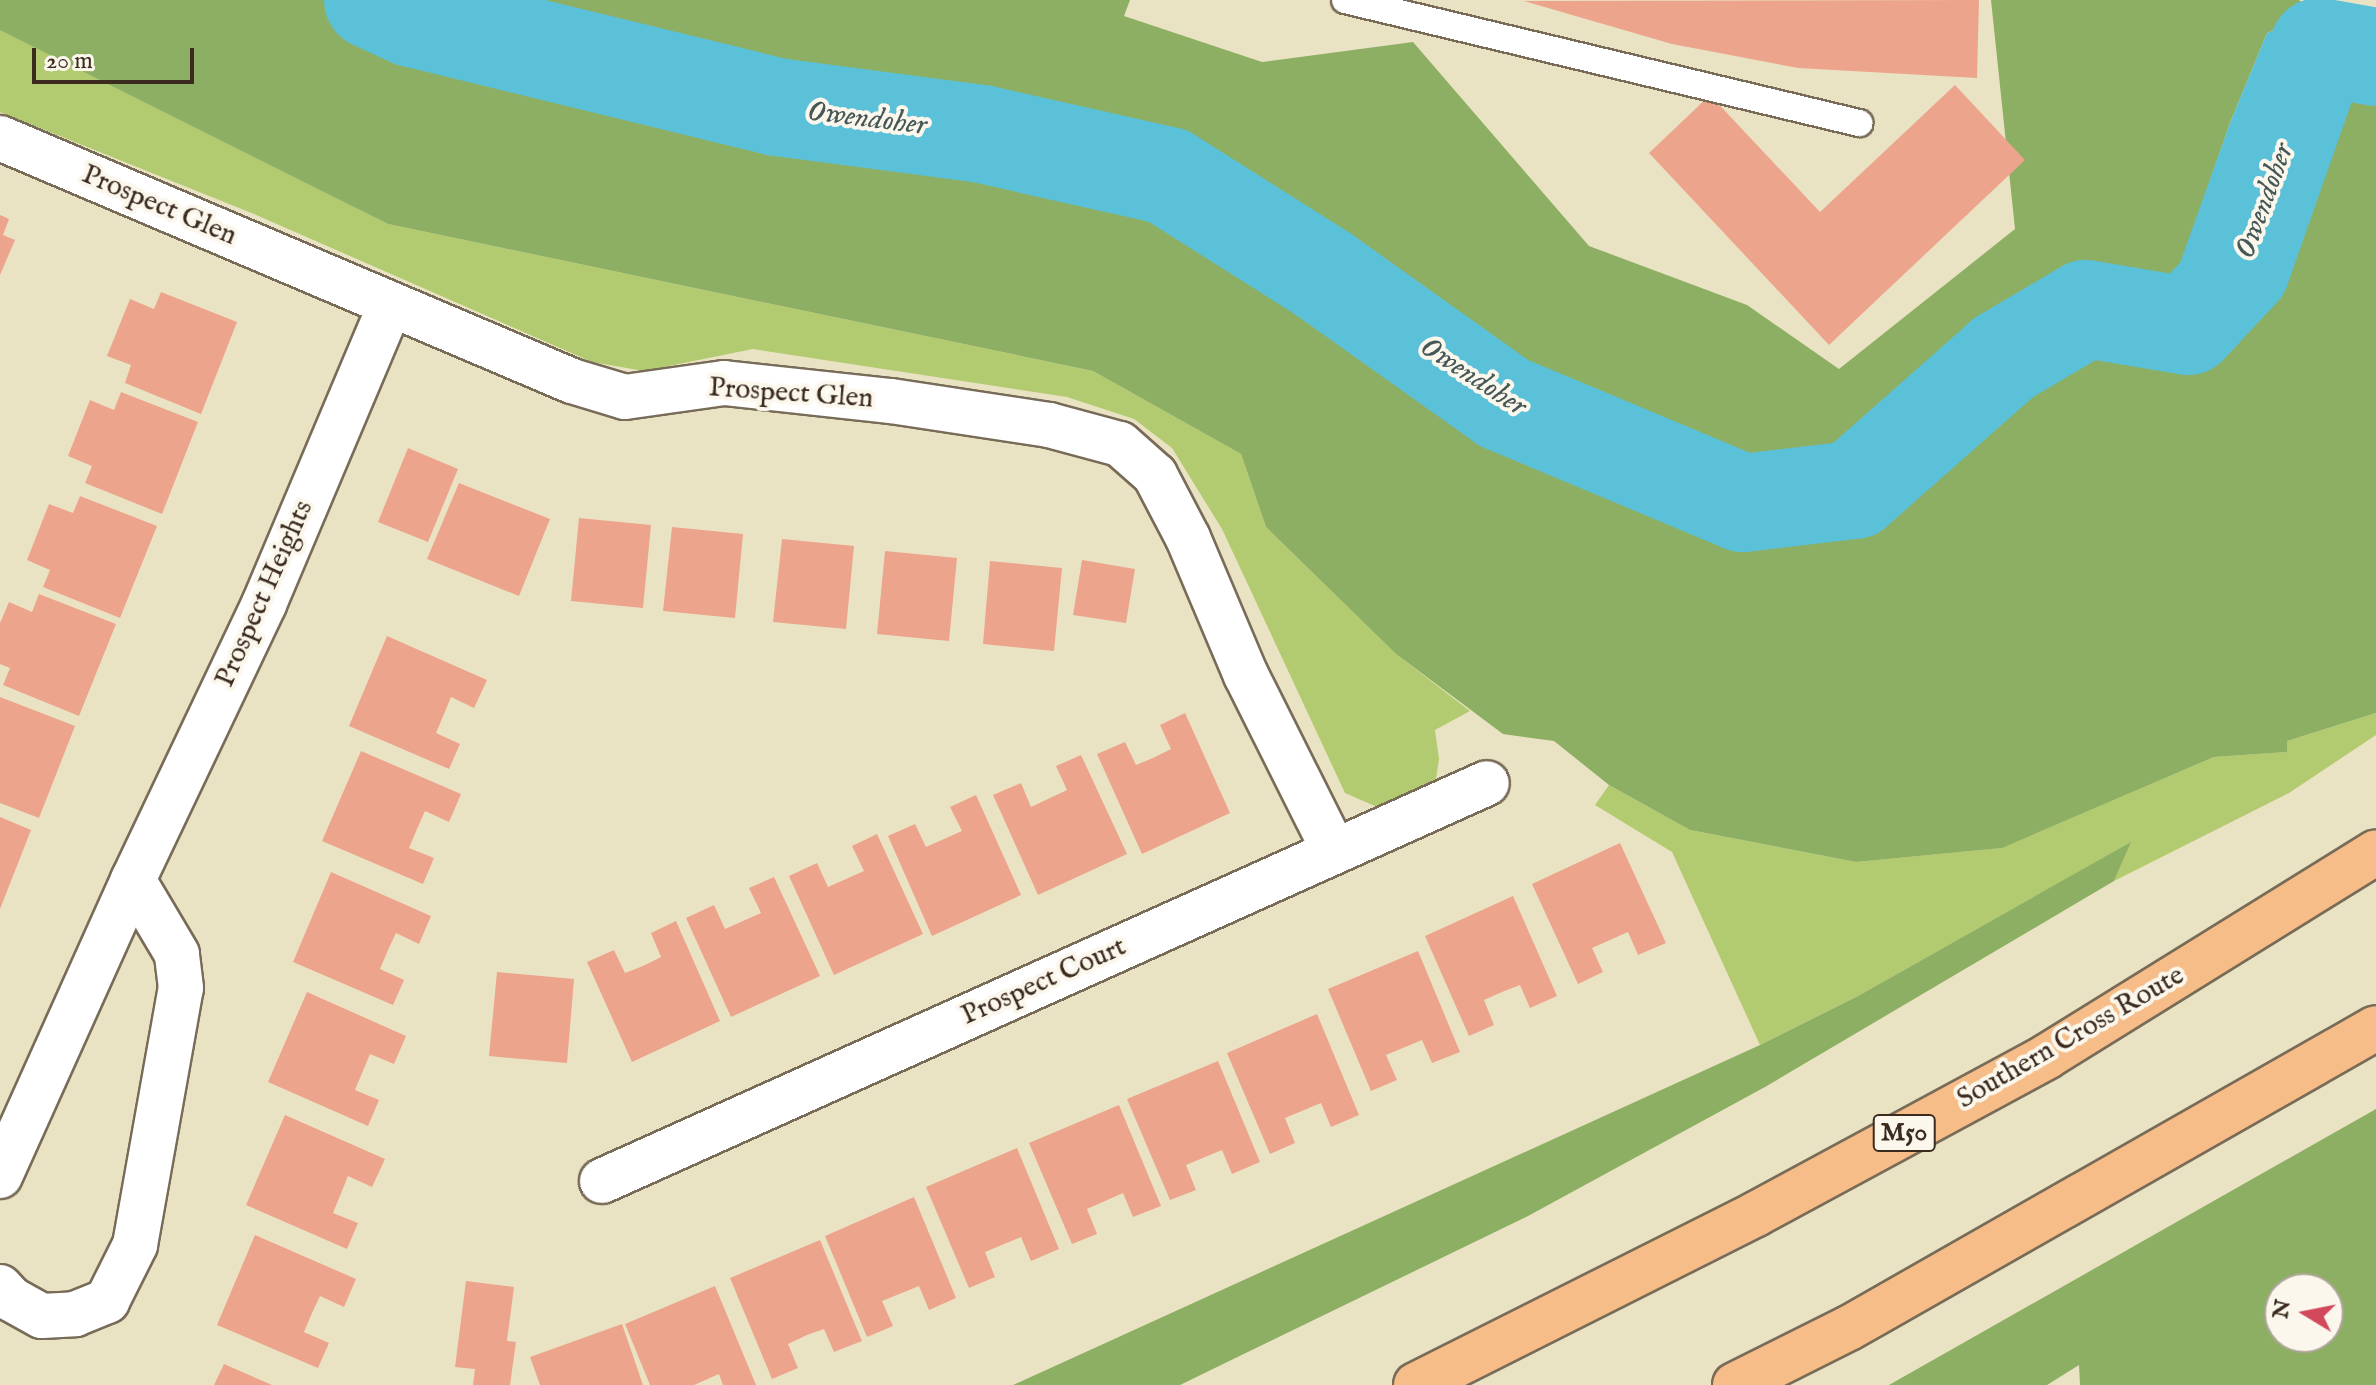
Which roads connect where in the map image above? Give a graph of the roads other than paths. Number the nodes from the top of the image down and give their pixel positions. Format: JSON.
{"nodes":[{"id":1,"x":1345,"y":0,"type":"edge"},
{"id":2,"x":1859,"y":123,"type":"dead end"},
{"id":3,"x":0,"y":138,"type":"edge"},
{"id":4,"x":390,"y":305,"type":"junction"},
{"id":5,"x":1487,"y":783,"type":"dead end"},
{"id":6,"x":1334,"y":851,"type":"junction"},
{"id":7,"x":2376,"y":852,"type":"edge"},
{"id":8,"x":133,"y":880,"type":"junction"},
{"id":9,"x":2376,"y":1028,"type":"edge"},
{"id":10,"x":0,"y":1176,"type":"edge"},
{"id":11,"x":602,"y":1181,"type":"dead end"},
{"id":12,"x":0,"y":1287,"type":"edge"},
{"id":13,"x":1416,"y":1385,"type":"edge"},
{"id":14,"x":1735,"y":1385,"type":"edge"}],
"edges":[{"from":1,"to":2,"type":"lane"},
{"from":3,"to":4,"type":"street","name":"Prospect Glen"},
{"from":4,"to":6,"type":"street","name":"Prospect Glen"},
{"from":4,"to":8,"type":"street","name":"Prospect Heights"},
{"from":5,"to":6,"type":"street","name":"Prospect Court"},
{"from":6,"to":11,"type":"street","name":"Prospect Court"},
{"from":7,"to":13,"type":"highway","name":"Southern Cross Route","number":"M50"},
{"from":8,"to":10,"type":"street","name":"Prospect Heights"},
{"from":8,"to":12,"type":"street"},
{"from":9,"to":14,"type":"highway"}]}
